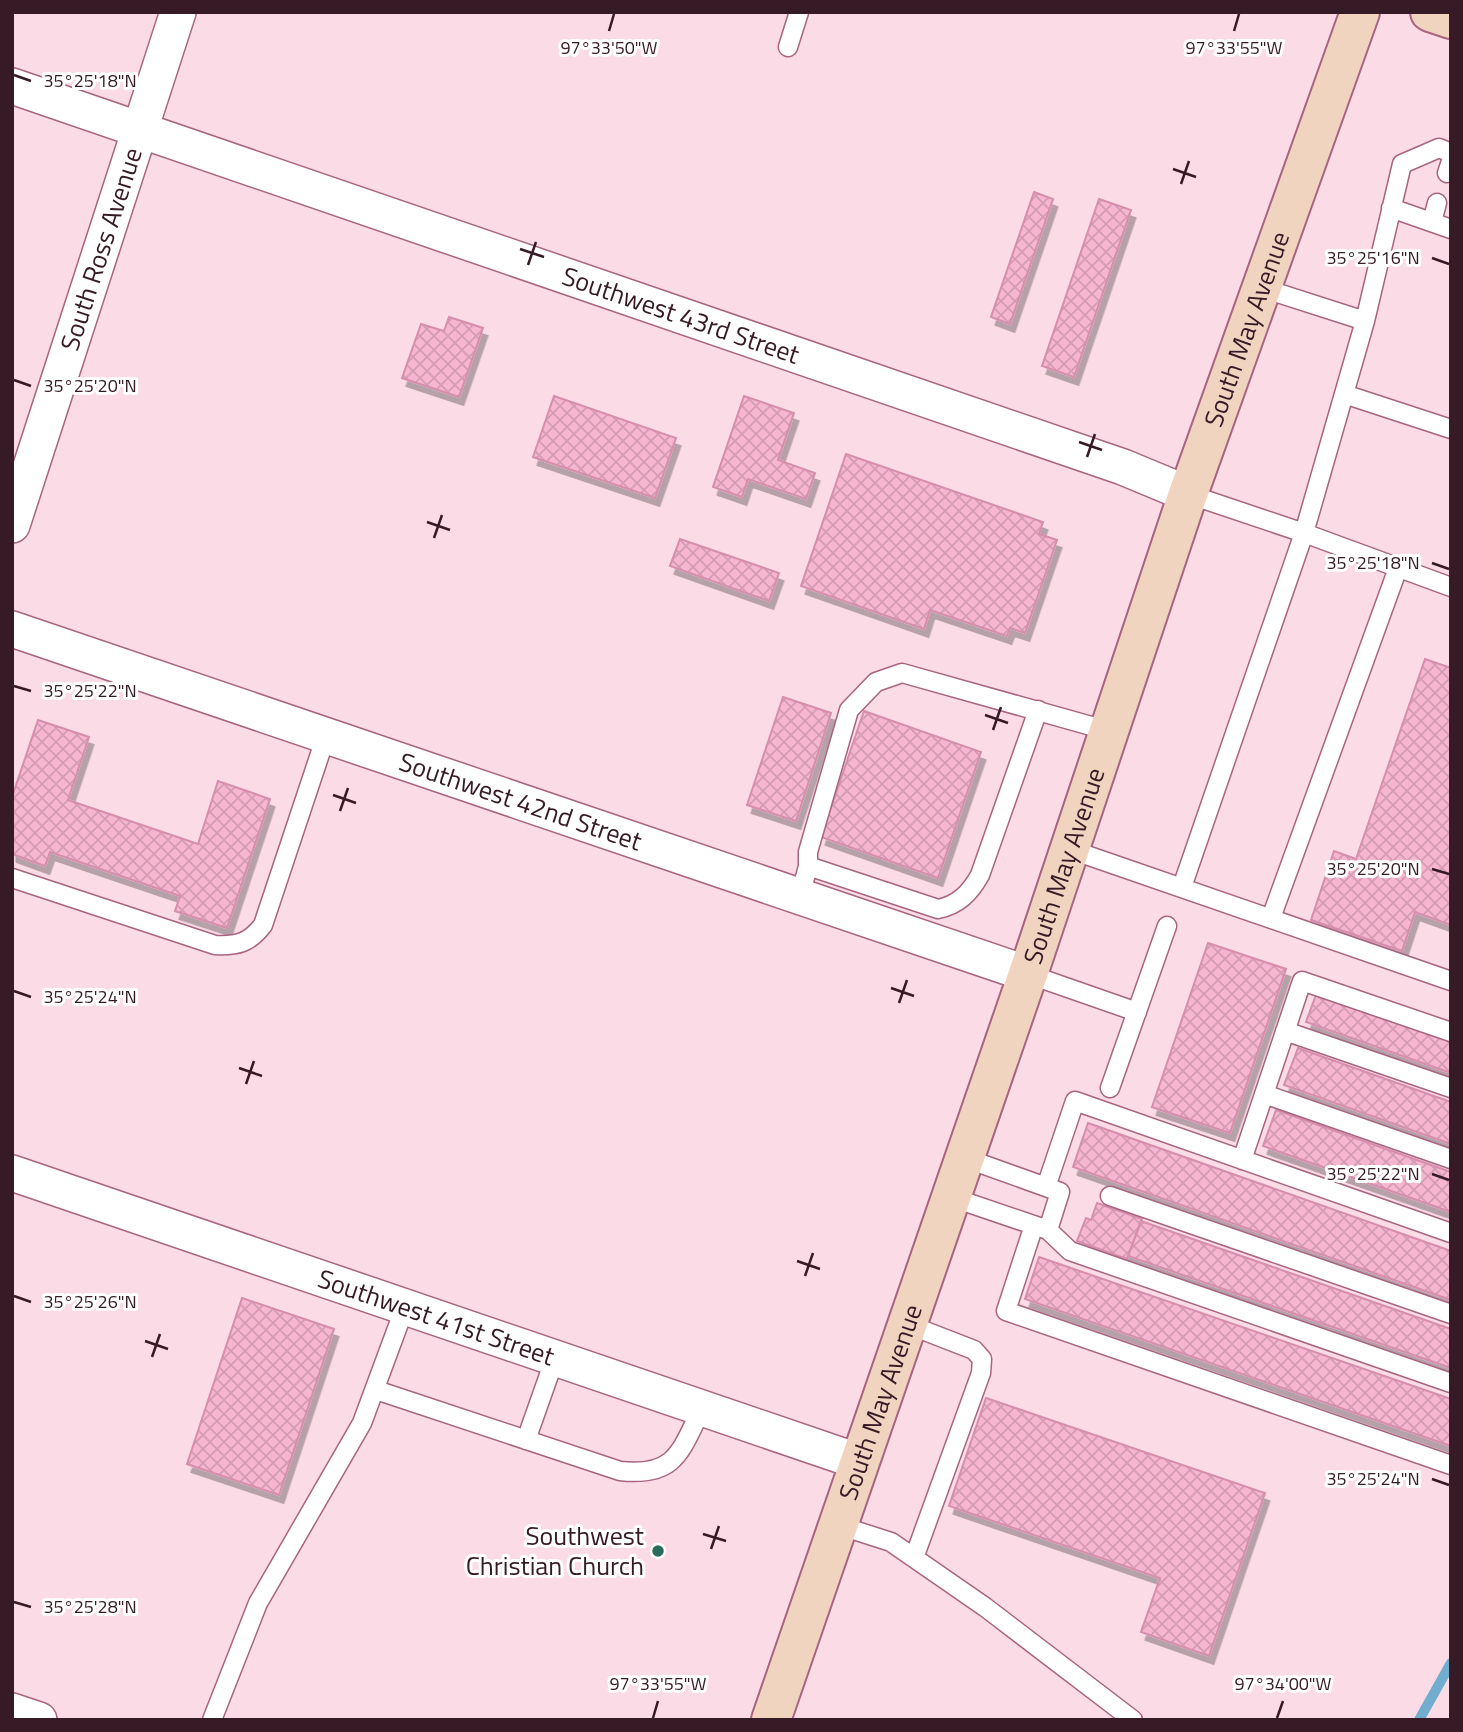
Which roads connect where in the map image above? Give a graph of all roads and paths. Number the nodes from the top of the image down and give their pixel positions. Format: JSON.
{"nodes":[{"id":1,"x":178,"y":12,"type":"edge"},
{"id":2,"x":799,"y":12,"type":"edge"},
{"id":3,"x":1360,"y":12,"type":"edge"},
{"id":4,"x":1430,"y":12,"type":"edge"},
{"id":5,"x":1451,"y":19,"type":"edge"},
{"id":6,"x":788,"y":47,"type":"dead end"},
{"id":7,"x":12,"y":86,"type":"edge"},
{"id":8,"x":140,"y":131,"type":"junction"},
{"id":9,"x":1451,"y":153,"type":"edge"},
{"id":10,"x":1437,"y":203,"type":"dead end"},
{"id":11,"x":1391,"y":208,"type":"junction"},
{"id":12,"x":1432,"y":222,"type":"junction"},
{"id":13,"x":1451,"y":229,"type":"edge"},
{"id":14,"x":1262,"y":288,"type":"junction"},
{"id":15,"x":1365,"y":321,"type":"junction"},
{"id":16,"x":1344,"y":394,"type":"junction"},
{"id":17,"x":1451,"y":429,"type":"edge"},
{"id":18,"x":1188,"y":494,"type":"junction"},
{"id":19,"x":12,"y":525,"type":"edge"},
{"id":20,"x":1304,"y":533,"type":"junction"},
{"id":21,"x":1398,"y":568,"type":"junction"},
{"id":22,"x":1451,"y":587,"type":"edge"},
{"id":23,"x":12,"y":629,"type":"edge"},
{"id":24,"x":1038,"y":710,"type":"junction"},
{"id":25,"x":1108,"y":731,"type":"junction"},
{"id":26,"x":326,"y":736,"type":"junction"},
{"id":27,"x":1069,"y":849,"type":"junction"},
{"id":28,"x":12,"y":878,"type":"edge"},
{"id":29,"x":804,"y":881,"type":"junction"},
{"id":30,"x":1182,"y":887,"type":"junction"},
{"id":31,"x":1271,"y":918,"type":"junction"},
{"id":32,"x":933,"y":924,"type":"junction"},
{"id":33,"x":1167,"y":926,"type":"dead end"},
{"id":34,"x":1028,"y":974,"type":"junction"},
{"id":35,"x":1451,"y":981,"type":"edge"},
{"id":36,"x":1137,"y":1012,"type":"junction"},
{"id":37,"x":1285,"y":1031,"type":"junction"},
{"id":38,"x":1451,"y":1032,"type":"edge"},
{"id":39,"x":1110,"y":1088,"type":"dead end"},
{"id":40,"x":1451,"y":1088,"type":"edge"},
{"id":41,"x":1264,"y":1094,"type":"junction"},
{"id":42,"x":965,"y":1158,"type":"junction"},
{"id":43,"x":1451,"y":1159,"type":"edge"},
{"id":44,"x":1242,"y":1160,"type":"junction"},
{"id":45,"x":12,"y":1174,"type":"edge"},
{"id":46,"x":1046,"y":1187,"type":"junction"},
{"id":47,"x":1110,"y":1196,"type":"dead end"},
{"id":48,"x":951,"y":1197,"type":"junction"},
{"id":49,"x":1041,"y":1228,"type":"junction"},
{"id":50,"x":1451,"y":1233,"type":"edge"},
{"id":51,"x":405,"y":1307,"type":"junction"},
{"id":52,"x":1451,"y":1314,"type":"edge"},
{"id":53,"x":907,"y":1324,"type":"junction"},
{"id":54,"x":555,"y":1358,"type":"junction"},
{"id":55,"x":1451,"y":1383,"type":"edge"},
{"id":56,"x":376,"y":1390,"type":"junction"},
{"id":57,"x":702,"y":1408,"type":"junction"},
{"id":58,"x":526,"y":1440,"type":"junction"},
{"id":59,"x":859,"y":1462,"type":"junction"},
{"id":60,"x":1451,"y":1465,"type":"edge"},
{"id":61,"x":838,"y":1525,"type":"junction"},
{"id":62,"x":914,"y":1558,"type":"junction"},
{"id":63,"x":12,"y":1711,"type":"edge"},
{"id":64,"x":39,"y":1720,"type":"edge"},
{"id":65,"x":212,"y":1720,"type":"edge"},
{"id":66,"x":771,"y":1720,"type":"edge"},
{"id":67,"x":1133,"y":1720,"type":"edge"}],
"edges":[{"from":1,"to":8,"type":"street","name":"South Ross Avenue"},
{"from":2,"to":6,"type":"lane"},
{"from":3,"to":14,"type":"main road","name":"South May Avenue"},
{"from":4,"to":5,"type":"main road"},
{"from":7,"to":8,"type":"street","name":"Southwest 43rd Street"},
{"from":8,"to":18,"type":"street","name":"Southwest 43rd Street"},
{"from":8,"to":19,"type":"street","name":"South Ross Avenue"},
{"from":9,"to":11,"type":"lane"},
{"from":10,"to":12,"type":"lane"},
{"from":11,"to":12,"type":"lane"},
{"from":11,"to":15,"type":"lane"},
{"from":12,"to":13,"type":"lane"},
{"from":14,"to":15,"type":"lane"},
{"from":14,"to":18,"type":"main road","name":"South May Avenue"},
{"from":15,"to":16,"type":"lane"},
{"from":16,"to":17,"type":"lane"},
{"from":16,"to":20,"type":"lane"},
{"from":18,"to":20,"type":"lane"},
{"from":18,"to":25,"type":"main road","name":"South May Avenue"},
{"from":20,"to":21,"type":"lane"},
{"from":20,"to":30,"type":"lane"},
{"from":21,"to":22,"type":"lane"},
{"from":21,"to":31,"type":"lane"},
{"from":23,"to":26,"type":"street","name":"Southwest 42nd Street"},
{"from":24,"to":25,"type":"lane"},
{"from":24,"to":29,"type":"lane"},
{"from":24,"to":32,"type":"lane"},
{"from":25,"to":27,"type":"main road","name":"South May Avenue"},
{"from":26,"to":28,"type":"lane"},
{"from":26,"to":29,"type":"street","name":"Southwest 42nd Street"},
{"from":27,"to":30,"type":"lane"},
{"from":27,"to":34,"type":"main road","name":"South May Avenue"},
{"from":29,"to":32,"type":"street","name":"Southwest 42nd Street"},
{"from":30,"to":31,"type":"lane"},
{"from":31,"to":35,"type":"lane"},
{"from":32,"to":34,"type":"street","name":"Southwest 42nd Street"},
{"from":33,"to":36,"type":"lane"},
{"from":34,"to":36,"type":"lane"},
{"from":34,"to":42,"type":"main road","name":"South May Avenue"},
{"from":36,"to":39,"type":"lane"},
{"from":37,"to":38,"type":"lane"},
{"from":37,"to":40,"type":"lane"},
{"from":37,"to":41,"type":"lane"},
{"from":41,"to":43,"type":"lane"},
{"from":41,"to":44,"type":"lane"},
{"from":42,"to":46,"type":"lane"},
{"from":42,"to":48,"type":"main road","name":"South May Avenue"},
{"from":44,"to":46,"type":"lane"},
{"from":44,"to":50,"type":"lane"},
{"from":45,"to":51,"type":"street","name":"Southwest 41st Street"},
{"from":46,"to":49,"type":"lane"},
{"from":47,"to":52,"type":"lane"},
{"from":48,"to":49,"type":"lane"},
{"from":48,"to":53,"type":"main road","name":"South May Avenue"},
{"from":49,"to":55,"type":"lane"},
{"from":49,"to":60,"type":"lane"},
{"from":51,"to":54,"type":"street","name":"Southwest 41st Street"},
{"from":51,"to":56,"type":"lane"},
{"from":53,"to":59,"type":"main road","name":"South May Avenue"},
{"from":53,"to":62,"type":"lane"},
{"from":54,"to":57,"type":"street","name":"Southwest 41st Street"},
{"from":54,"to":58,"type":"lane"},
{"from":56,"to":58,"type":"lane"},
{"from":56,"to":65,"type":"lane"},
{"from":57,"to":58,"type":"lane"},
{"from":57,"to":59,"type":"street","name":"Southwest 41st Street"},
{"from":59,"to":61,"type":"main road","name":"South May Avenue"},
{"from":61,"to":62,"type":"lane"},
{"from":61,"to":66,"type":"main road","name":"South May Avenue"},
{"from":62,"to":67,"type":"lane"},
{"from":63,"to":64,"type":"street"}]}
